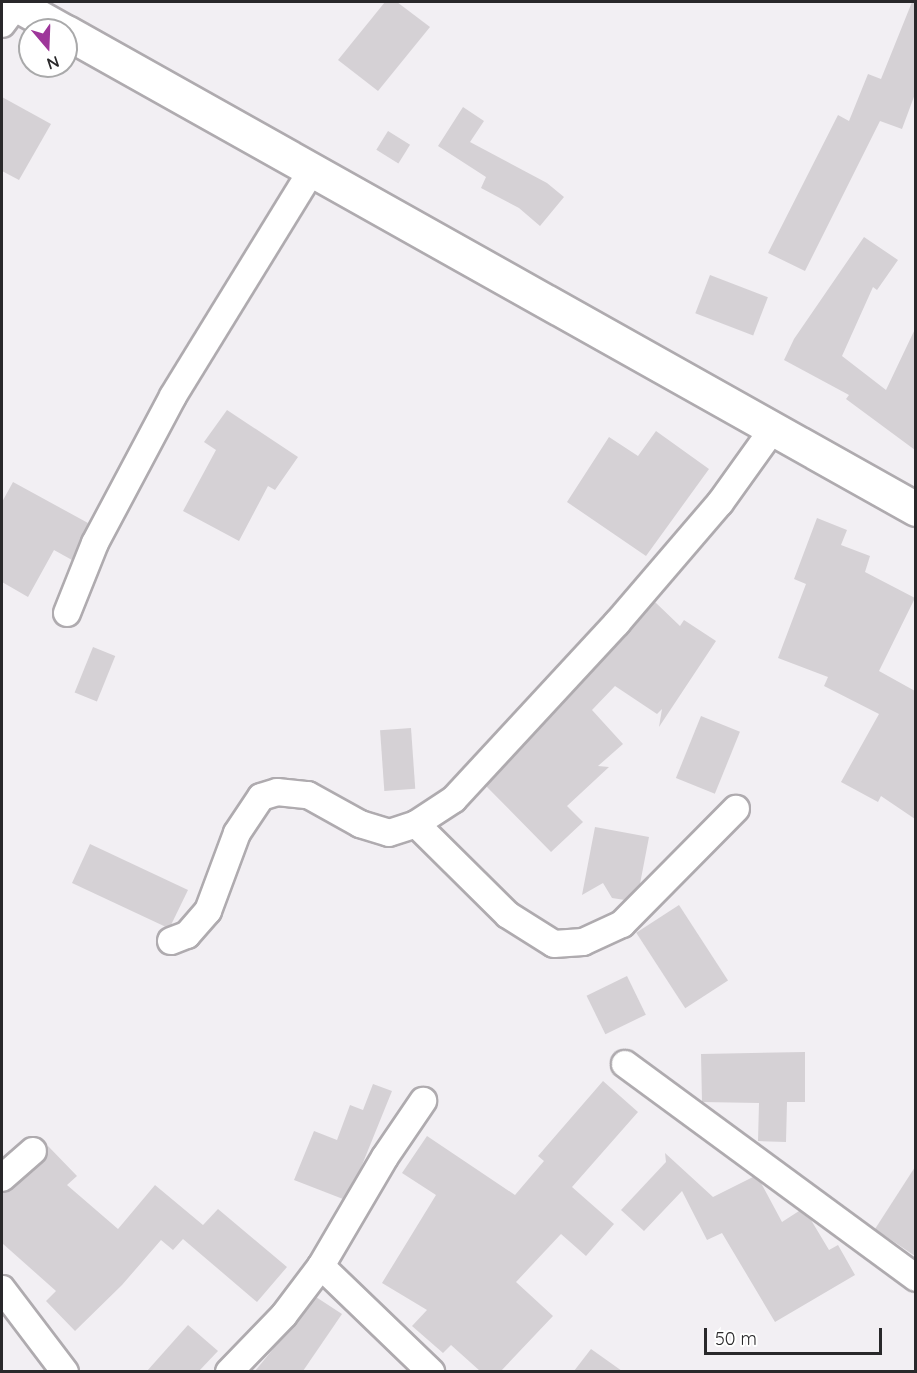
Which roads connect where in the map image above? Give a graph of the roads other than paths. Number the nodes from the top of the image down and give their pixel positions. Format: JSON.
{"nodes":[{"id":1,"x":10,"y":10,"type":"edge"},
{"id":2,"x":31,"y":18,"type":"edge"},
{"id":3,"x":78,"y":39,"type":"edge"},
{"id":4,"x":311,"y":172,"type":"junction"},
{"id":5,"x":773,"y":429,"type":"junction"},
{"id":6,"x":915,"y":507,"type":"edge"},
{"id":7,"x":67,"y":613,"type":"dead end"},
{"id":8,"x":736,"y":809,"type":"dead end"},
{"id":9,"x":416,"y":824,"type":"junction"},
{"id":10,"x":171,"y":941,"type":"dead end"},
{"id":11,"x":625,"y":1064,"type":"dead end"},
{"id":12,"x":423,"y":1101,"type":"dead end"},
{"id":13,"x":33,"y":1152,"type":"dead end"},
{"id":14,"x":2,"y":1178,"type":"edge"},
{"id":15,"x":321,"y":1266,"type":"junction"},
{"id":16,"x":915,"y":1278,"type":"edge"},
{"id":17,"x":2,"y":1289,"type":"edge"},
{"id":18,"x":65,"y":1371,"type":"edge"},
{"id":19,"x":228,"y":1371,"type":"edge"},
{"id":20,"x":431,"y":1371,"type":"edge"}],
"edges":[{"from":1,"to":2,"type":"main road"},
{"from":3,"to":4,"type":"main road"},
{"from":4,"to":5,"type":"main road"},
{"from":4,"to":7,"type":"street"},
{"from":5,"to":6,"type":"main road"},
{"from":5,"to":9,"type":"street"},
{"from":8,"to":9,"type":"street"},
{"from":9,"to":10,"type":"street"},
{"from":11,"to":16,"type":"street"},
{"from":12,"to":15,"type":"street"},
{"from":13,"to":14,"type":"street"},
{"from":15,"to":19,"type":"street"},
{"from":15,"to":20,"type":"street"},
{"from":17,"to":18,"type":"street"}]}
